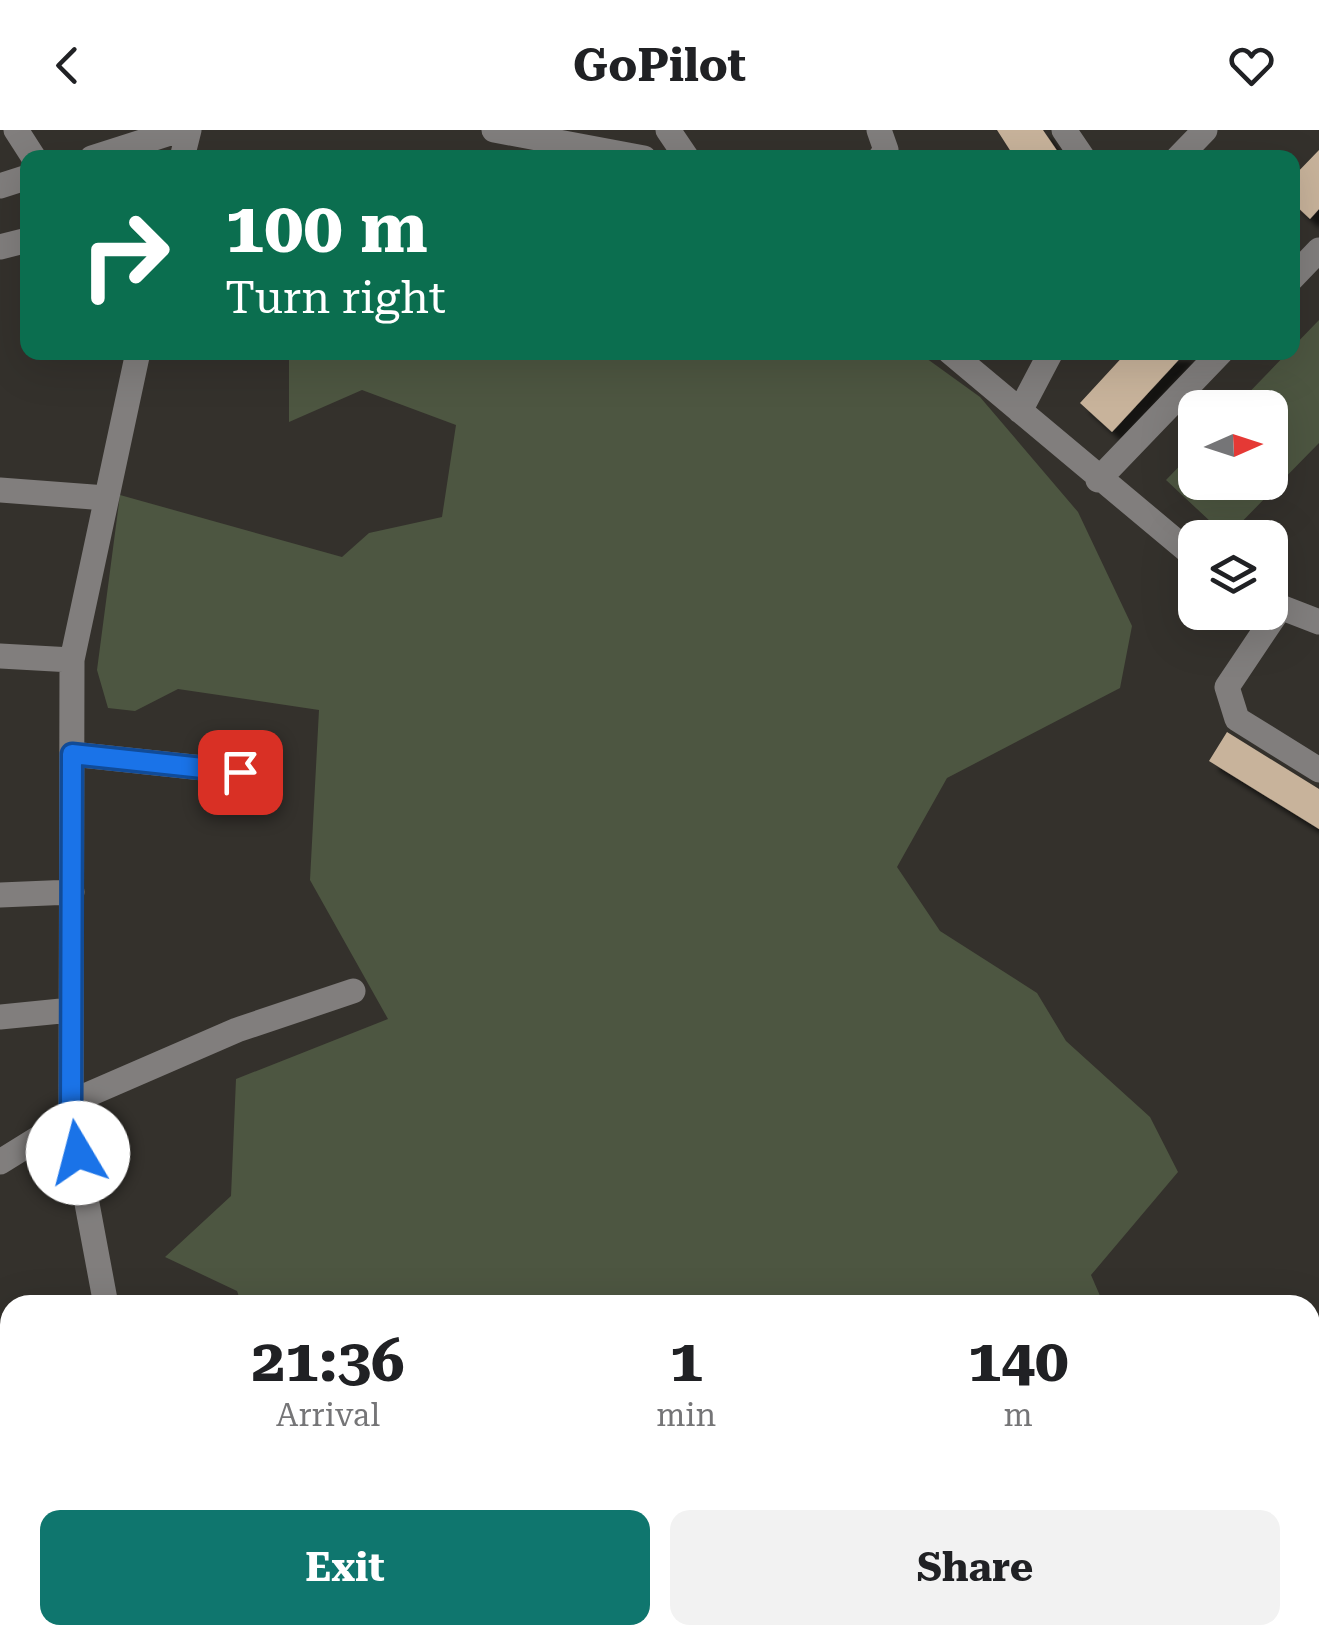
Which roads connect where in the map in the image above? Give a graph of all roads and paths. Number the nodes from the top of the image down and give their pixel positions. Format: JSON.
{"nodes":[{"id":1,"x":179,"y":130,"type":"edge"},
{"id":2,"x":494,"y":130,"type":"edge"},
{"id":3,"x":1205,"y":130,"type":"edge"},
{"id":4,"x":154,"y":134,"type":"edge"},
{"id":5,"x":604,"y":140,"type":"edge"},
{"id":6,"x":113,"y":150,"type":"edge"},
{"id":7,"x":1186,"y":150,"type":"edge"},
{"id":8,"x":1319,"y":250,"type":"edge"},
{"id":9,"x":1300,"y":270,"type":"edge"},
{"id":10,"x":136,"y":360,"type":"edge"},
{"id":11,"x":959,"y":360,"type":"edge"},
{"id":12,"x":1047,"y":360,"type":"edge"},
{"id":13,"x":1213,"y":360,"type":"edge"},
{"id":14,"x":1020,"y":412,"type":"junction"},
{"id":15,"x":1098,"y":480,"type":"junction"},
{"id":16,"x":0,"y":490,"type":"edge"},
{"id":17,"x":106,"y":498,"type":"junction"},
{"id":18,"x":1178,"y":544,"type":"edge"},
{"id":19,"x":1288,"y":611,"type":"edge"},
{"id":20,"x":1319,"y":622,"type":"edge"},
{"id":21,"x":1261,"y":630,"type":"edge"},
{"id":22,"x":0,"y":656,"type":"edge"},
{"id":23,"x":72,"y":660,"type":"junction"},
{"id":24,"x":72,"y":754,"type":"junction"},
{"id":25,"x":1319,"y":770,"type":"edge"},
{"id":26,"x":240,"y":772,"type":"dead end"},
{"id":27,"x":72,"y":892,"type":"junction"},
{"id":28,"x":0,"y":894,"type":"edge"},
{"id":29,"x":353,"y":990,"type":"dead end"},
{"id":30,"x":71,"y":1010,"type":"junction"},
{"id":31,"x":0,"y":1016,"type":"edge"},
{"id":32,"x":71,"y":1110,"type":"junction"},
{"id":33,"x":0,"y":1162,"type":"edge"},
{"id":34,"x":104,"y":1295,"type":"edge"}],
"edges":[{"from":1,"to":4,"type":"street"},
{"from":2,"to":5,"type":"street"},
{"from":3,"to":7,"type":"street"},
{"from":4,"to":6,"type":"street"},
{"from":8,"to":9,"type":"street"},
{"from":10,"to":17,"type":"street"},
{"from":11,"to":14,"type":"street"},
{"from":12,"to":14,"type":"street"},
{"from":13,"to":15,"type":"street"},
{"from":14,"to":15,"type":"street"},
{"from":15,"to":18,"type":"street"},
{"from":16,"to":17,"type":"street"},
{"from":17,"to":23,"type":"street"},
{"from":19,"to":20,"type":"street"},
{"from":21,"to":25,"type":"street"},
{"from":22,"to":23,"type":"street"},
{"from":23,"to":24,"type":"street"},
{"from":24,"to":26,"type":"street"},
{"from":24,"to":27,"type":"street"},
{"from":27,"to":28,"type":"street"},
{"from":27,"to":30,"type":"street"},
{"from":29,"to":32,"type":"street"},
{"from":30,"to":31,"type":"street"},
{"from":30,"to":32,"type":"street"},
{"from":32,"to":33,"type":"street"},
{"from":32,"to":34,"type":"street"}]}
